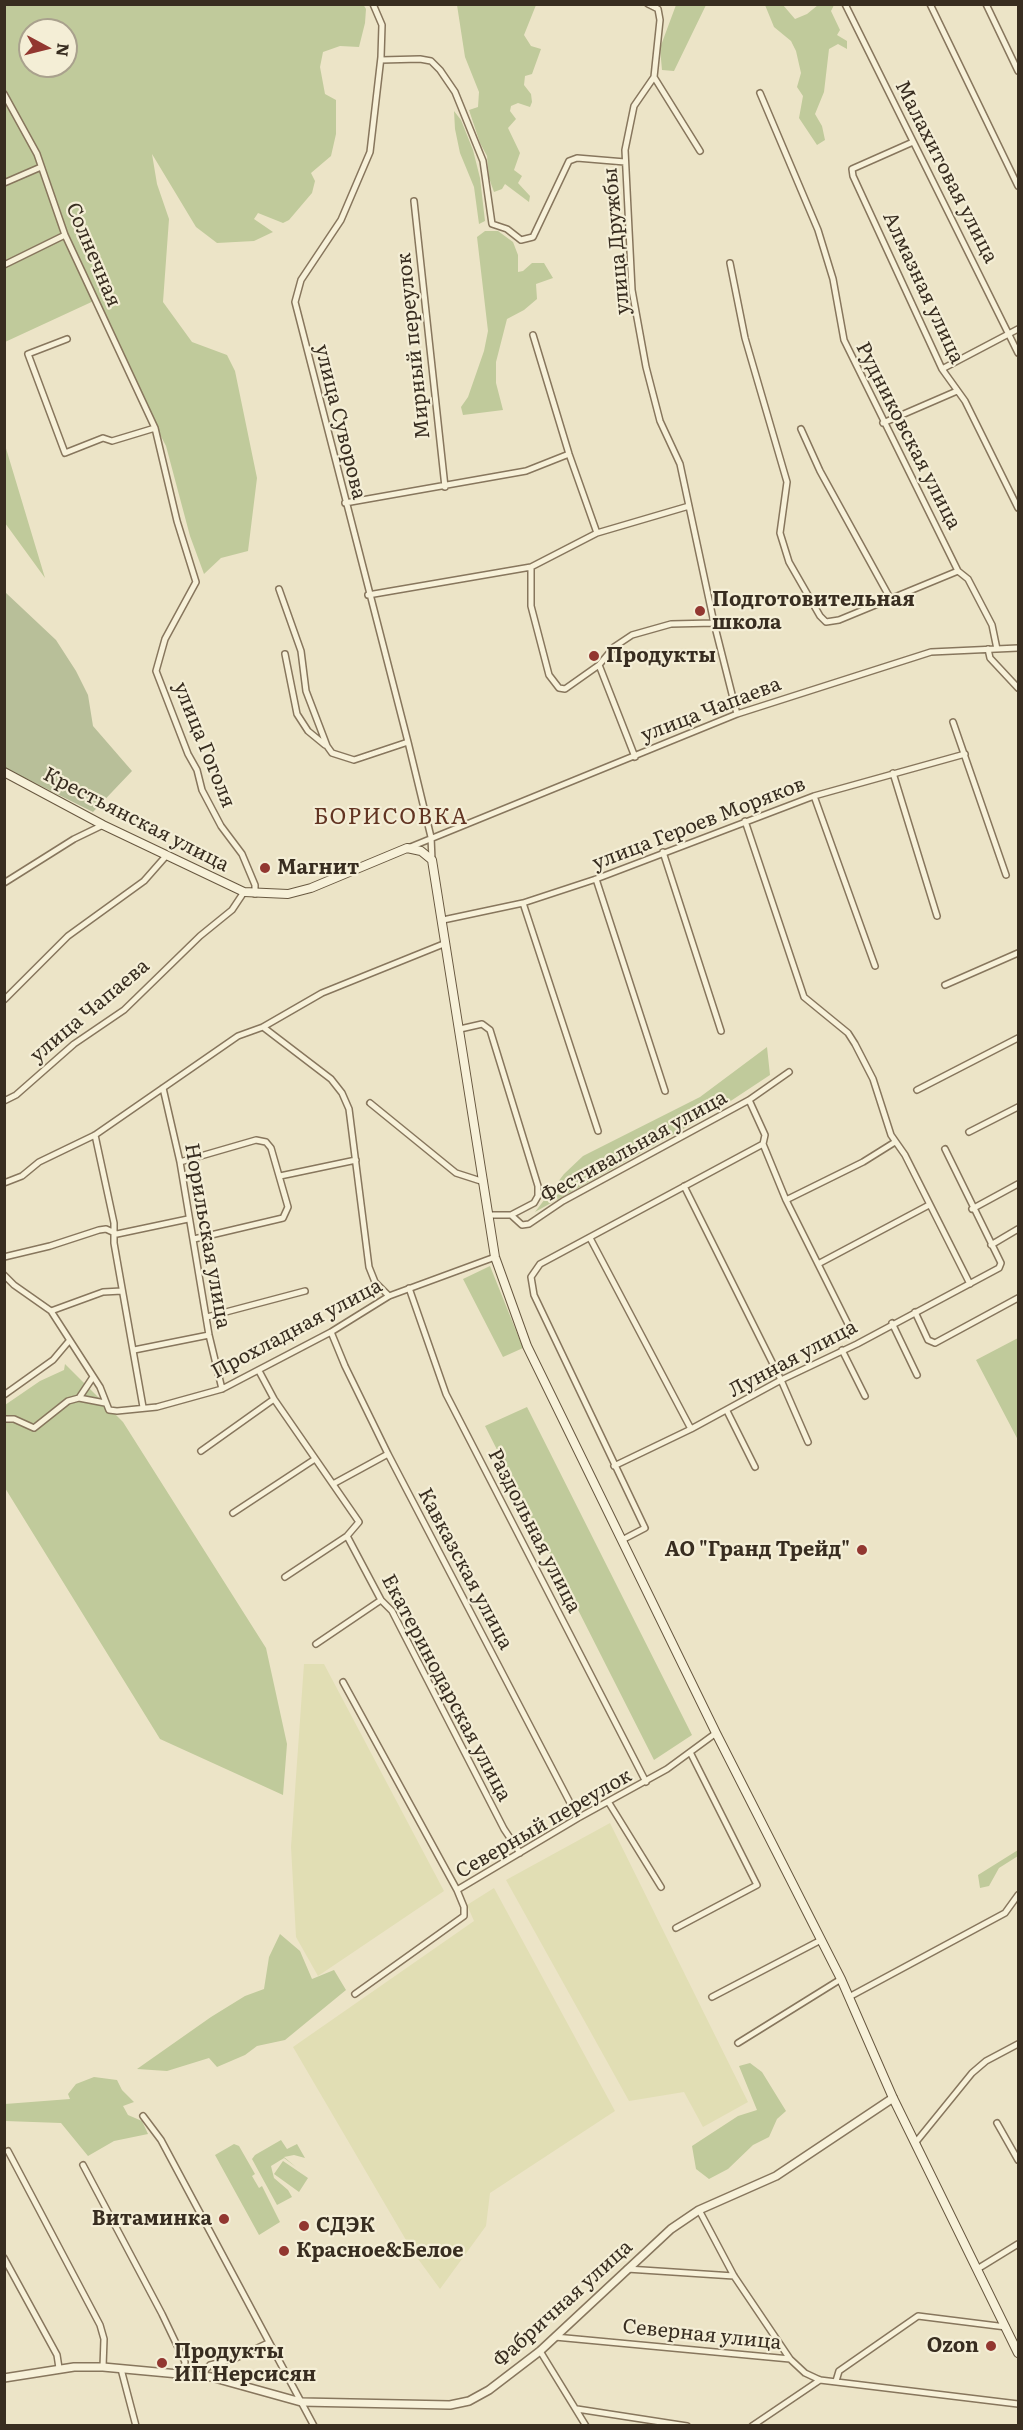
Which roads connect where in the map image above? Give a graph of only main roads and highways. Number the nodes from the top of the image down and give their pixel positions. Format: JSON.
{"nodes":[{"id":1,"x":4,"y":772,"type":"edge"},
{"id":2,"x":255,"y":894,"type":"joint"},
{"id":3,"x":1016,"y":2343,"type":"edge"},
{"id":4,"x":1018,"y":2353,"type":"edge"}],
"edges":[{"from":1,"to":2,"type":"main road","name":"Крестьянская улица"},
{"from":2,"to":3,"type":"main road","name":"улица Чапаева"},
{"from":3,"to":4,"type":"main road"}]}
